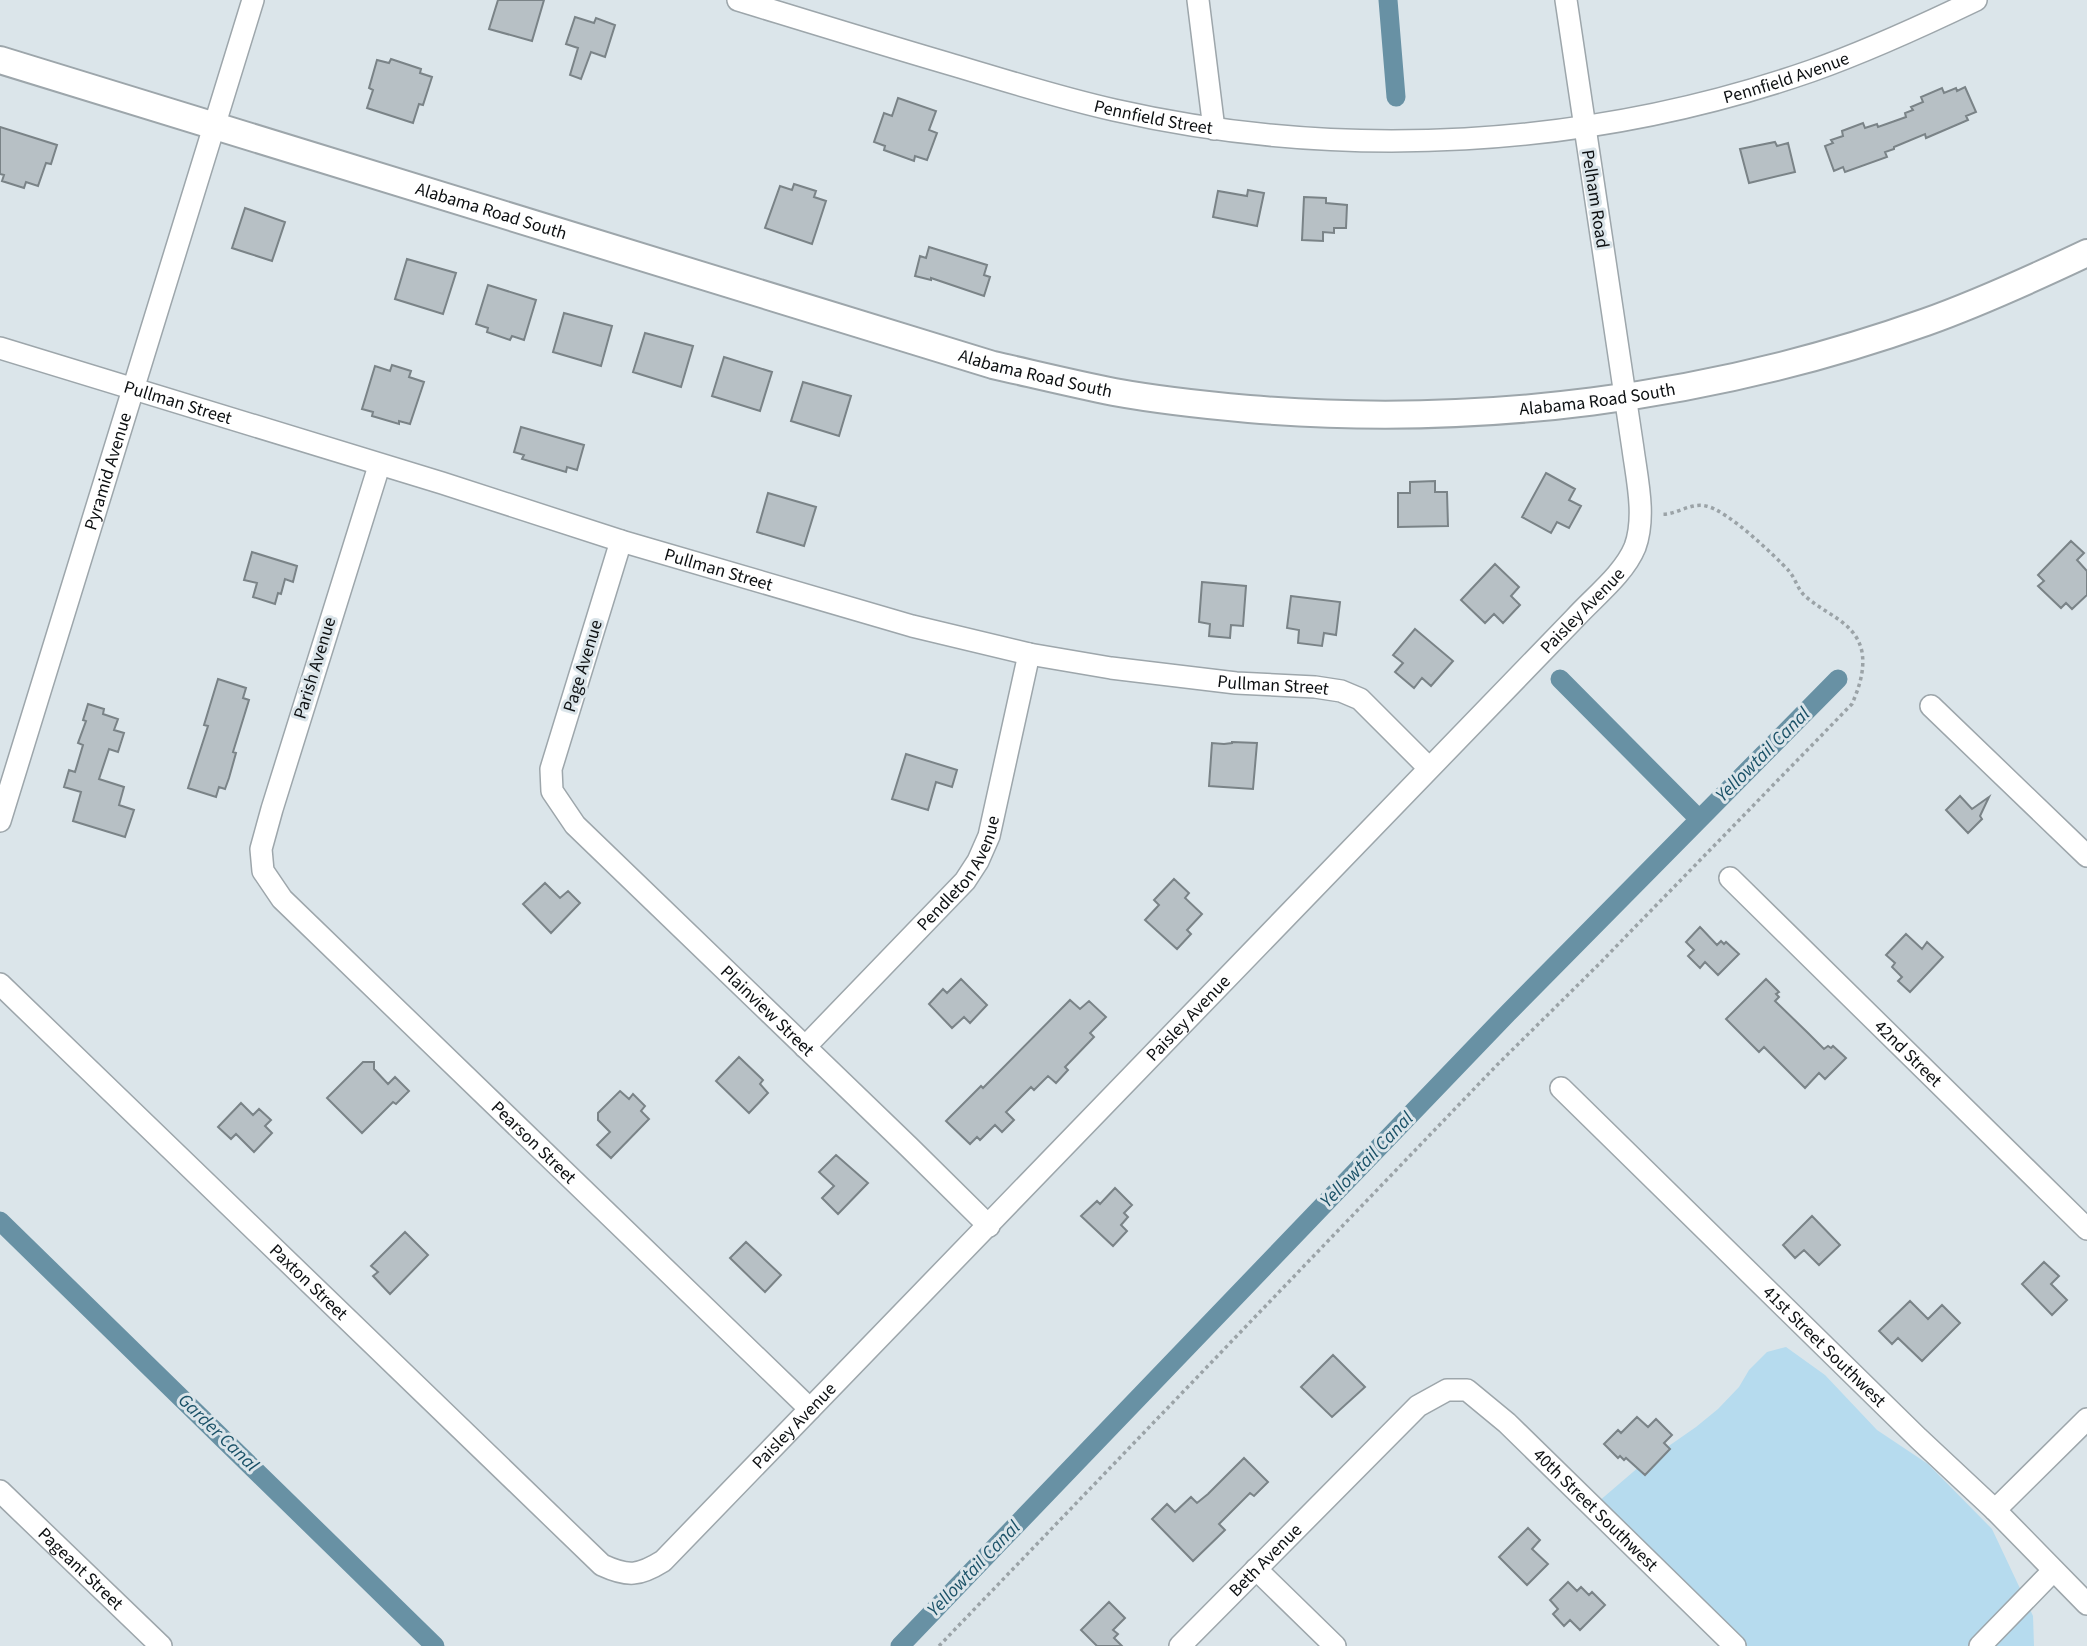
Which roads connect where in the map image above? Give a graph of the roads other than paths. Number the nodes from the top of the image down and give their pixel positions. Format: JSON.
{"nodes":[{"id":1,"x":253,"y":0,"type":"edge"},
{"id":2,"x":738,"y":0,"type":"edge"},
{"id":3,"x":1198,"y":0,"type":"edge"},
{"id":4,"x":1566,"y":0,"type":"edge"},
{"id":5,"x":1976,"y":0,"type":"edge"},
{"id":6,"x":0,"y":60,"type":"edge"},
{"id":7,"x":215,"y":125,"type":"junction"},
{"id":8,"x":1585,"y":127,"type":"junction"},
{"id":9,"x":1214,"y":129,"type":"junction"},
{"id":10,"x":2087,"y":253,"type":"edge"},
{"id":11,"x":0,"y":348,"type":"edge"},
{"id":12,"x":131,"y":389,"type":"junction"},
{"id":13,"x":1625,"y":398,"type":"junction"},
{"id":14,"x":379,"y":466,"type":"junction"},
{"id":15,"x":621,"y":541,"type":"junction"},
{"id":16,"x":1029,"y":654,"type":"junction"},
{"id":17,"x":1931,"y":706,"type":"dead end"},
{"id":18,"x":1429,"y":768,"type":"junction"},
{"id":19,"x":552,"y":791,"type":"joint"},
{"id":20,"x":0,"y":821,"type":"edge"},
{"id":21,"x":2087,"y":856,"type":"edge"},
{"id":22,"x":263,"y":871,"type":"joint"},
{"id":23,"x":1730,"y":878,"type":"dead end"},
{"id":24,"x":0,"y":984,"type":"edge"},
{"id":25,"x":805,"y":1047,"type":"junction"},
{"id":26,"x":1561,"y":1088,"type":"dead end"},
{"id":27,"x":989,"y":1226,"type":"junction"},
{"id":28,"x":2087,"y":1229,"type":"edge"},
{"id":29,"x":1447,"y":1390,"type":"joint"},
{"id":30,"x":810,"y":1409,"type":"junction"},
{"id":31,"x":2087,"y":1419,"type":"edge"},
{"id":32,"x":4,"y":1502,"type":"edge"},
{"id":33,"x":1995,"y":1510,"type":"junction"},
{"id":34,"x":1256,"y":1569,"type":"junction"},
{"id":35,"x":2053,"y":1572,"type":"junction"},
{"id":36,"x":622,"y":1574,"type":"joint"},
{"id":37,"x":2087,"y":1604,"type":"edge"},
{"id":38,"x":161,"y":1646,"type":"edge"},
{"id":39,"x":1180,"y":1646,"type":"edge"},
{"id":40,"x":1335,"y":1646,"type":"edge"},
{"id":41,"x":1735,"y":1646,"type":"edge"},
{"id":42,"x":1980,"y":1646,"type":"edge"}],
"edges":[{"from":1,"to":7,"type":"street","name":"Pyramid Avenue"},
{"from":2,"to":9,"type":"street","name":"Pennfield Street"},
{"from":3,"to":9,"type":"street"},
{"from":4,"to":8,"type":"street","name":"Pelham Road"},
{"from":5,"to":8,"type":"street","name":"Pennfield Avenue"},
{"from":6,"to":7,"type":"street","name":"Alabama Road South"},
{"from":7,"to":12,"type":"street","name":"Pyramid Avenue"},
{"from":7,"to":13,"type":"street","name":"Alabama Road South"},
{"from":8,"to":9,"type":"street","name":"Pennfield Street"},
{"from":8,"to":13,"type":"street","name":"Pelham Road"},
{"from":10,"to":13,"type":"street","name":"Alabama Road South"},
{"from":11,"to":12,"type":"street","name":"Pullman Street"},
{"from":12,"to":14,"type":"street","name":"Pullman Street"},
{"from":12,"to":20,"type":"street","name":"Pyramid Avenue"},
{"from":13,"to":18,"type":"street","name":"Paisley Avenue"},
{"from":14,"to":15,"type":"street","name":"Pullman Street"},
{"from":14,"to":22,"type":"street","name":"Parish Avenue"},
{"from":15,"to":16,"type":"street","name":"Pullman Street"},
{"from":15,"to":19,"type":"street","name":"Page Avenue"},
{"from":16,"to":18,"type":"street","name":"Pullman Street"},
{"from":16,"to":25,"type":"street","name":"Pendleton Avenue"},
{"from":17,"to":21,"type":"street"},
{"from":18,"to":27,"type":"street","name":"Paisley Avenue"},
{"from":19,"to":25,"type":"street","name":"Plainview Street"},
{"from":22,"to":30,"type":"street","name":"Pearson Street"},
{"from":23,"to":28,"type":"street","name":"42nd Street"},
{"from":24,"to":36,"type":"street","name":"Paxton Street"},
{"from":25,"to":27,"type":"street","name":"Plainview Street"},
{"from":26,"to":33,"type":"street","name":"41st Street Southwest"},
{"from":27,"to":30,"type":"street","name":"Paisley Avenue"},
{"from":29,"to":34,"type":"street","name":"Beth Avenue"},
{"from":29,"to":41,"type":"street","name":"40th Street Southwest"},
{"from":30,"to":36,"type":"street","name":"Paisley Avenue"},
{"from":31,"to":33,"type":"street"},
{"from":32,"to":38,"type":"street","name":"Pageant Street"},
{"from":33,"to":35,"type":"street","name":"41st Street Southwest"},
{"from":34,"to":39,"type":"street","name":"Beth Avenue"},
{"from":34,"to":40,"type":"street"},
{"from":35,"to":37,"type":"street","name":"41st Street Southwest"},
{"from":35,"to":42,"type":"street"}]}
